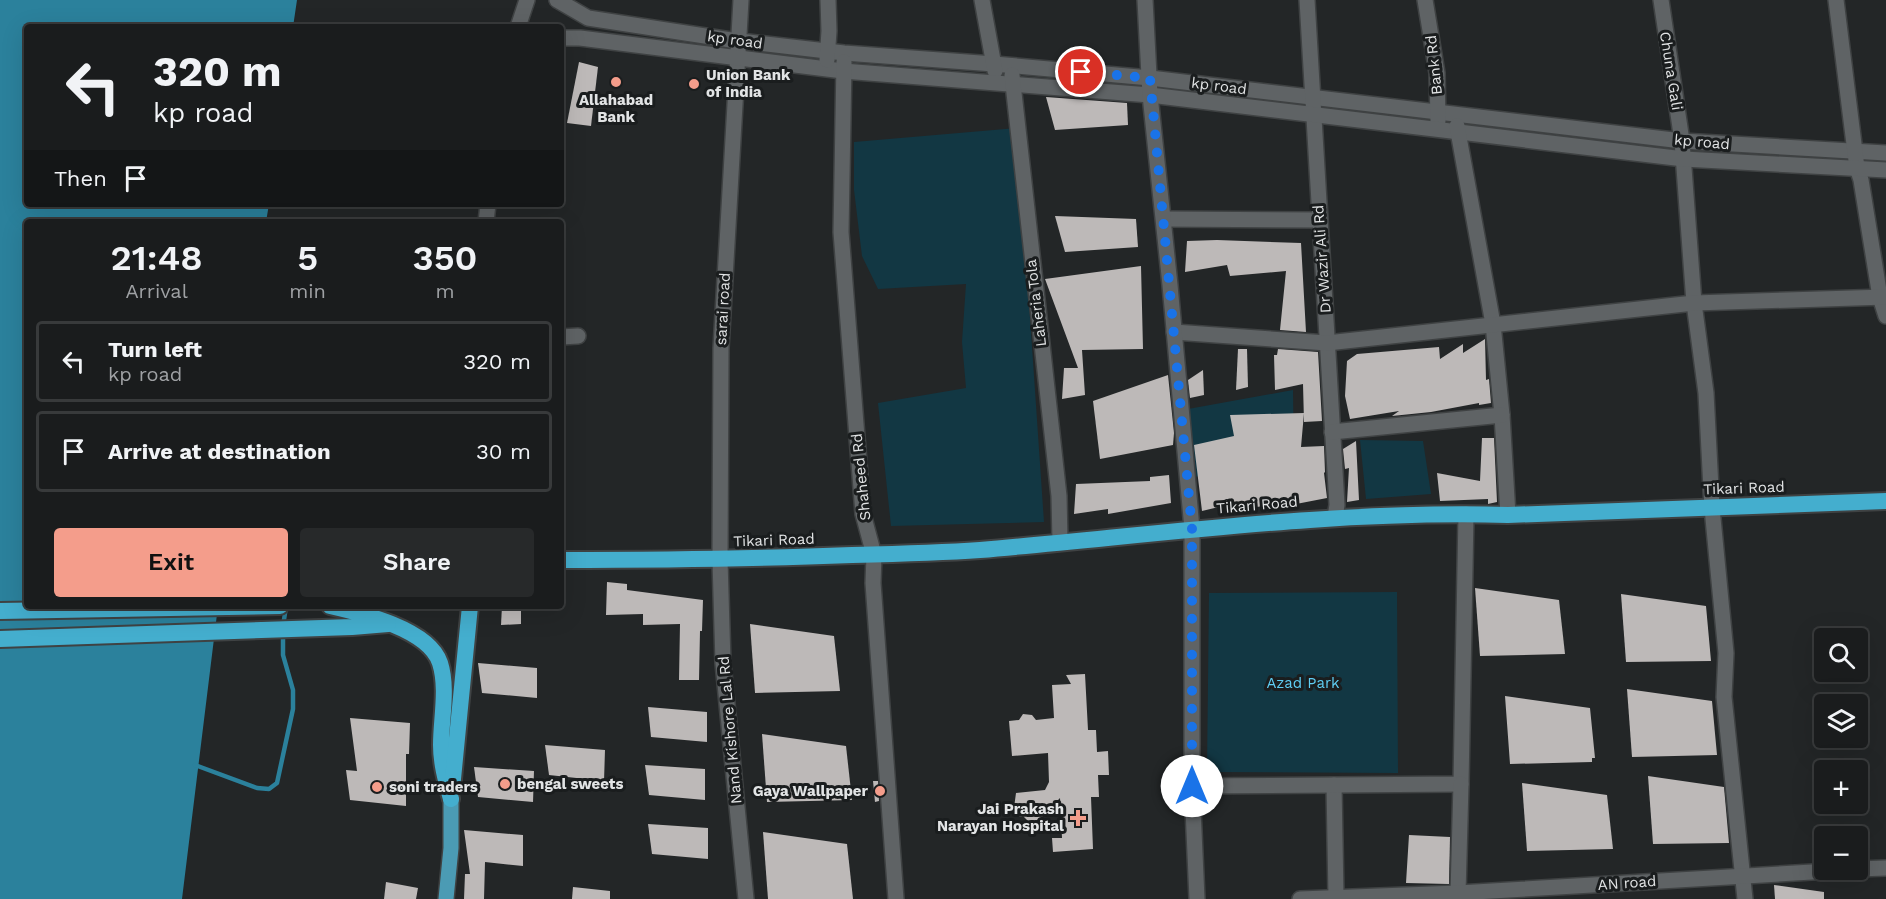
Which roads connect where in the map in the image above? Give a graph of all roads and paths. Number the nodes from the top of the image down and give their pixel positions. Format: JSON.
{"nodes":[{"id":1,"x":527,"y":0,"type":"edge"},
{"id":2,"x":557,"y":0,"type":"edge"},
{"id":3,"x":741,"y":0,"type":"edge"},
{"id":4,"x":828,"y":0,"type":"edge"},
{"id":5,"x":982,"y":0,"type":"edge"},
{"id":6,"x":1145,"y":0,"type":"edge"},
{"id":7,"x":1307,"y":0,"type":"edge"},
{"id":8,"x":1425,"y":0,"type":"edge"},
{"id":9,"x":1661,"y":0,"type":"edge"},
{"id":10,"x":1836,"y":0,"type":"edge"},
{"id":11,"x":519,"y":24,"type":"edge"},
{"id":12,"x":564,"y":38,"type":"edge"},
{"id":13,"x":740,"y":41,"type":"junction"},
{"id":14,"x":828,"y":51,"type":"junction"},
{"id":15,"x":844,"y":53,"type":"junction"},
{"id":16,"x":737,"y":57,"type":"junction"},
{"id":17,"x":994,"y":64,"type":"junction"},
{"id":18,"x":1012,"y":65,"type":"junction"},
{"id":19,"x":826,"y":69,"type":"junction"},
{"id":20,"x":843,"y":71,"type":"junction"},
{"id":21,"x":1150,"y":78,"type":"junction"},
{"id":22,"x":1004,"y":83,"type":"junction"},
{"id":23,"x":1150,"y":95,"type":"junction"},
{"id":24,"x":1312,"y":97,"type":"junction"},
{"id":25,"x":1438,"y":112,"type":"junction"},
{"id":26,"x":1313,"y":114,"type":"junction"},
{"id":27,"x":1454,"y":114,"type":"junction"},
{"id":28,"x":1438,"y":130,"type":"junction"},
{"id":29,"x":1459,"y":133,"type":"junction"},
{"id":30,"x":1682,"y":141,"type":"junction"},
{"id":31,"x":1855,"y":151,"type":"junction"},
{"id":32,"x":1886,"y":153,"type":"edge"},
{"id":33,"x":1684,"y":159,"type":"junction"},
{"id":34,"x":1857,"y":168,"type":"junction"},
{"id":35,"x":1886,"y":170,"type":"edge"},
{"id":36,"x":1164,"y":219,"type":"junction"},
{"id":37,"x":1319,"y":220,"type":"junction"},
{"id":38,"x":1883,"y":297,"type":"edge"},
{"id":39,"x":1694,"y":303,"type":"junction"},
{"id":40,"x":1886,"y":316,"type":"edge"},
{"id":41,"x":1493,"y":324,"type":"junction"},
{"id":42,"x":1174,"y":333,"type":"junction"},
{"id":43,"x":578,"y":336,"type":"dead end"},
{"id":44,"x":564,"y":337,"type":"edge"},
{"id":45,"x":1327,"y":343,"type":"junction"},
{"id":46,"x":1502,"y":415,"type":"junction"},
{"id":47,"x":1332,"y":432,"type":"junction"},
{"id":48,"x":1886,"y":501,"type":"edge"},
{"id":49,"x":1712,"y":507,"type":"junction"},
{"id":50,"x":1466,"y":514,"type":"junction"},
{"id":51,"x":1508,"y":515,"type":"junction"},
{"id":52,"x":1335,"y":517,"type":"junction"},
{"id":53,"x":1192,"y":529,"type":"junction"},
{"id":54,"x":1060,"y":541,"type":"junction"},
{"id":55,"x":874,"y":555,"type":"junction"},
{"id":56,"x":564,"y":560,"type":"edge"},
{"id":57,"x":720,"y":560,"type":"junction"},
{"id":58,"x":112,"y":609,"type":"edge"},
{"id":59,"x":346,"y":609,"type":"edge"},
{"id":60,"x":470,"y":609,"type":"edge"},
{"id":61,"x":0,"y":611,"type":"edge"},
{"id":62,"x":388,"y":624,"type":"junction"},
{"id":63,"x":0,"y":639,"type":"edge"},
{"id":64,"x":1461,"y":784,"type":"junction"},
{"id":65,"x":1334,"y":785,"type":"junction"},
{"id":66,"x":1192,"y":786,"type":"junction"},
{"id":67,"x":451,"y":799,"type":"junction"},
{"id":68,"x":1886,"y":868,"type":"edge"},
{"id":69,"x":1868,"y":869,"type":"edge"},
{"id":70,"x":1814,"y":872,"type":"edge"},
{"id":71,"x":1742,"y":876,"type":"junction"},
{"id":72,"x":1458,"y":893,"type":"junction"},
{"id":73,"x":1341,"y":898,"type":"edge"},
{"id":74,"x":446,"y":899,"type":"edge"},
{"id":75,"x":746,"y":899,"type":"edge"},
{"id":76,"x":896,"y":899,"type":"edge"},
{"id":77,"x":1197,"y":899,"type":"edge"},
{"id":78,"x":1300,"y":899,"type":"edge"},
{"id":79,"x":1745,"y":899,"type":"edge"}],
"edges":[{"from":1,"to":11,"type":"street"},
{"from":2,"to":13,"type":"street","name":"kp road"},
{"from":3,"to":13,"type":"street","name":"sarai road"},
{"from":4,"to":14,"type":"street"},
{"from":5,"to":17,"type":"street"},
{"from":6,"to":21,"type":"street"},
{"from":7,"to":24,"type":"street","name":"Dr Wazir Ali Rd"},
{"from":8,"to":25,"type":"street","name":"Bank Rd"},
{"from":9,"to":30,"type":"street","name":"Chuna Gali"},
{"from":10,"to":31,"type":"street"},
{"from":12,"to":16,"type":"street","name":"kp road"},
{"from":13,"to":14,"type":"street","name":"kp road"},
{"from":13,"to":16,"type":"street","name":"sarai road"},
{"from":14,"to":15,"type":"street","name":"kp road"},
{"from":14,"to":19,"type":"street"},
{"from":15,"to":17,"type":"street","name":"kp road"},
{"from":15,"to":20,"type":"street","name":"Shaheed Rd"},
{"from":16,"to":19,"type":"street","name":"kp road"},
{"from":16,"to":57,"type":"street","name":"sarai road"},
{"from":17,"to":18,"type":"street","name":"kp road"},
{"from":17,"to":22,"type":"street"},
{"from":18,"to":21,"type":"street","name":"kp road"},
{"from":18,"to":22,"type":"street","name":"Laheria Tola"},
{"from":19,"to":20,"type":"street","name":"kp road"},
{"from":20,"to":22,"type":"street","name":"kp road"},
{"from":20,"to":55,"type":"street","name":"Shaheed Rd"},
{"from":21,"to":23,"type":"street"},
{"from":21,"to":24,"type":"street","name":"kp road"},
{"from":22,"to":23,"type":"street","name":"kp road"},
{"from":22,"to":54,"type":"street","name":"Laheria Tola"},
{"from":23,"to":26,"type":"street","name":"kp road"},
{"from":23,"to":36,"type":"street"},
{"from":24,"to":25,"type":"street","name":"kp road"},
{"from":24,"to":26,"type":"street","name":"Dr Wazir Ali Rd"},
{"from":25,"to":27,"type":"street","name":"kp road"},
{"from":25,"to":28,"type":"street","name":"Bank Rd"},
{"from":26,"to":28,"type":"street","name":"kp road"},
{"from":26,"to":37,"type":"street","name":"Dr Wazir Ali Rd"},
{"from":27,"to":29,"type":"street"},
{"from":27,"to":30,"type":"street","name":"kp road"},
{"from":28,"to":29,"type":"street","name":"kp road"},
{"from":29,"to":33,"type":"street","name":"kp road"},
{"from":29,"to":41,"type":"street"},
{"from":30,"to":31,"type":"street","name":"kp road"},
{"from":30,"to":33,"type":"street","name":"Chuna Gali"},
{"from":31,"to":32,"type":"street","name":"kp road"},
{"from":31,"to":34,"type":"street"},
{"from":33,"to":34,"type":"street","name":"kp road"},
{"from":33,"to":39,"type":"street","name":"Chuna Gali"},
{"from":34,"to":35,"type":"street","name":"kp road"},
{"from":34,"to":38,"type":"street"},
{"from":36,"to":37,"type":"street"},
{"from":36,"to":42,"type":"street"},
{"from":37,"to":45,"type":"street","name":"Dr Wazir Ali Rd"},
{"from":38,"to":39,"type":"street"},
{"from":38,"to":40,"type":"street"},
{"from":39,"to":41,"type":"street"},
{"from":39,"to":49,"type":"street","name":"Chuna Gali"},
{"from":41,"to":45,"type":"street"},
{"from":41,"to":46,"type":"street"},
{"from":42,"to":45,"type":"street"},
{"from":42,"to":53,"type":"street"},
{"from":43,"to":44,"type":"street"},
{"from":45,"to":47,"type":"street","name":"Dr Wazir Ali Rd"},
{"from":46,"to":47,"type":"street"},
{"from":46,"to":51,"type":"street"},
{"from":47,"to":52,"type":"street","name":"Dr Wazir Ali Rd"},
{"from":48,"to":49,"type":"highway","name":"Tikari Road"},
{"from":49,"to":51,"type":"highway","name":"Tikari Road"},
{"from":49,"to":71,"type":"street","name":"Chuna Gali"},
{"from":50,"to":51,"type":"highway","name":"Tikari Road"},
{"from":50,"to":52,"type":"highway","name":"Tikari Road"},
{"from":50,"to":64,"type":"street"},
{"from":52,"to":53,"type":"highway","name":"Tikari Road"},
{"from":53,"to":54,"type":"highway","name":"Tikari Road"},
{"from":53,"to":66,"type":"street"},
{"from":54,"to":55,"type":"highway","name":"Tikari Road"},
{"from":55,"to":57,"type":"highway","name":"Tikari Road"},
{"from":55,"to":76,"type":"street","name":"Shaheed Rd"},
{"from":56,"to":57,"type":"highway","name":"Tikari Road"},
{"from":57,"to":75,"type":"street","name":"Nand Kishore Lal Rd"},
{"from":58,"to":61,"type":"highway"},
{"from":59,"to":62,"type":"highway"},
{"from":60,"to":67,"type":"highway"},
{"from":62,"to":63,"type":"highway"},
{"from":62,"to":67,"type":"highway"},
{"from":64,"to":65,"type":"street"},
{"from":64,"to":72,"type":"street"},
{"from":65,"to":66,"type":"street"},
{"from":65,"to":73,"type":"street"},
{"from":66,"to":77,"type":"street"},
{"from":67,"to":74,"type":"main road"},
{"from":68,"to":69,"type":"street"},
{"from":70,"to":71,"type":"street","name":"AN road"},
{"from":71,"to":72,"type":"street","name":"AN road"},
{"from":71,"to":79,"type":"street","name":"Chuna Gali"},
{"from":72,"to":73,"type":"street","name":"AN road"},
{"from":73,"to":78,"type":"street","name":"AN road"}]}
